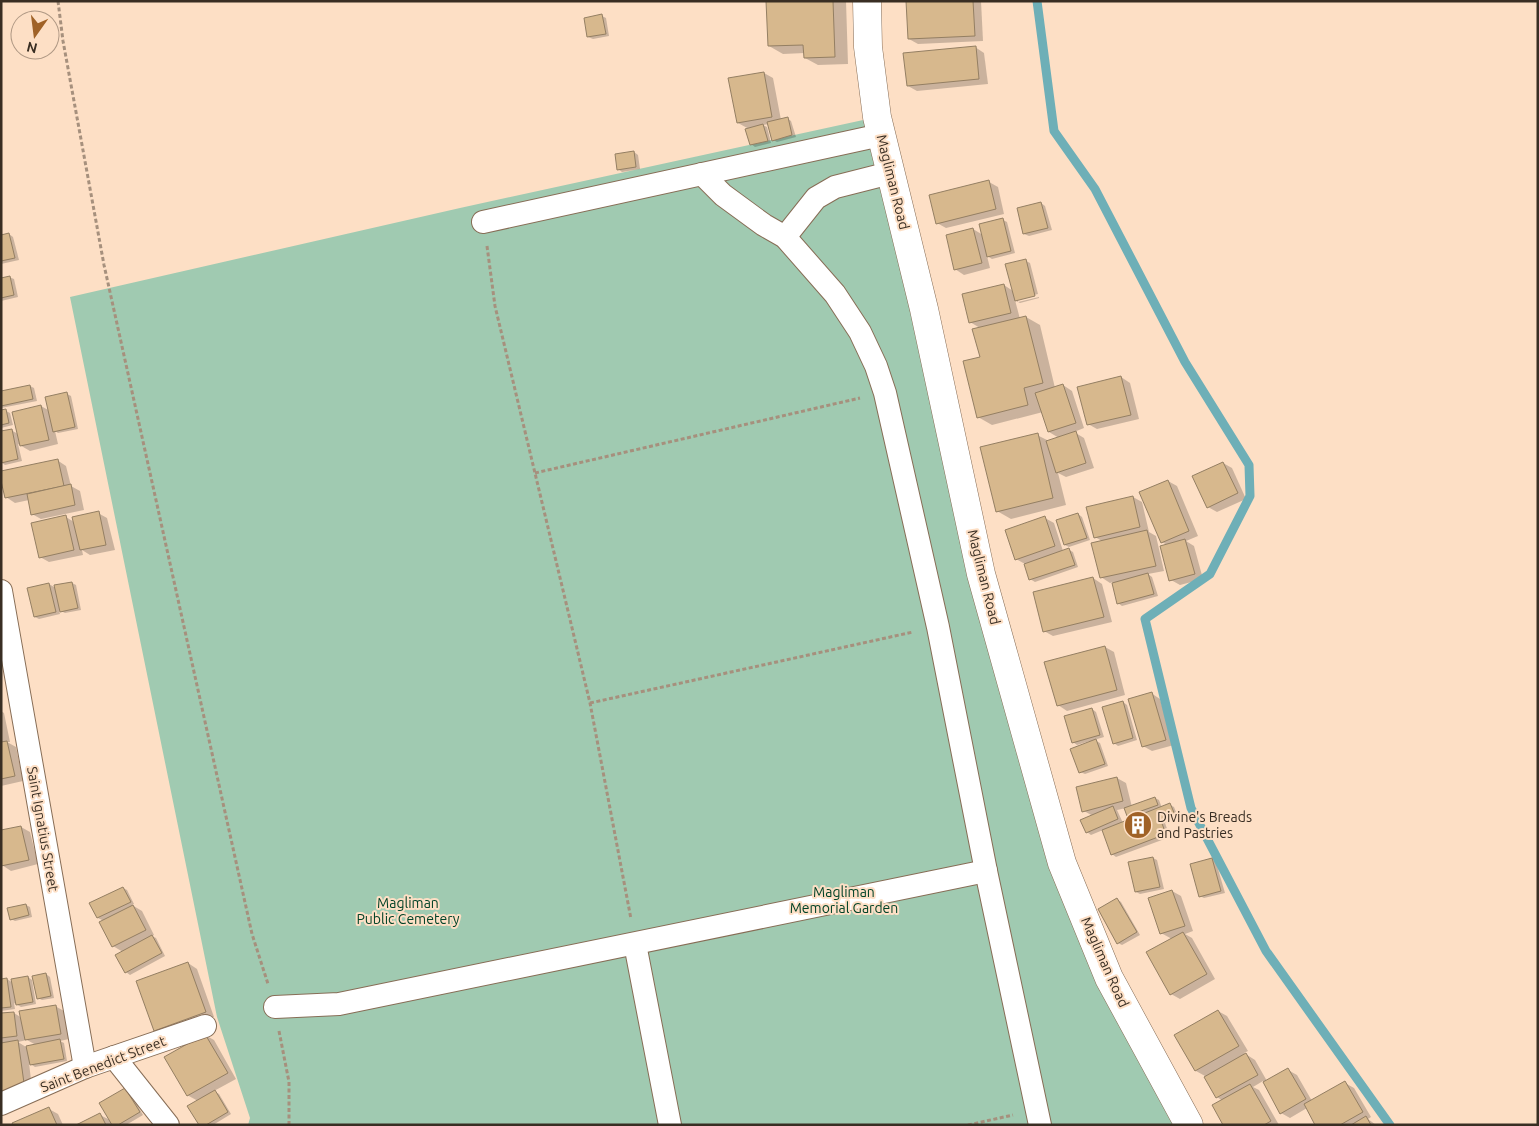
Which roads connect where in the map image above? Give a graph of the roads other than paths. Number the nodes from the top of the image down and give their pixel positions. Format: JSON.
{"nodes":[{"id":1,"x":867,"y":1,"type":"edge"},
{"id":2,"x":882,"y":135,"type":"junction"},
{"id":3,"x":890,"y":173,"type":"junction"},
{"id":4,"x":702,"y":174,"type":"junction"},
{"id":5,"x":483,"y":222,"type":"road end"},
{"id":6,"x":786,"y":237,"type":"junction"},
{"id":7,"x":1,"y":590,"type":"edge"},
{"id":8,"x":986,"y":871,"type":"junction"},
{"id":9,"x":635,"y":944,"type":"junction"},
{"id":10,"x":274,"y":1007,"type":"road end"},
{"id":11,"x":205,"y":1026,"type":"dead end"},
{"id":12,"x":114,"y":1057,"type":"junction"},
{"id":13,"x":85,"y":1067,"type":"junction"},
{"id":14,"x":1,"y":1104,"type":"edge"},
{"id":15,"x":1038,"y":1118,"type":"edge"},
{"id":16,"x":168,"y":1125,"type":"edge"},
{"id":17,"x":670,"y":1125,"type":"edge"},
{"id":18,"x":1189,"y":1125,"type":"edge"}],
"edges":[{"from":1,"to":2,"type":"street","name":"Magliman Road"},
{"from":2,"to":3,"type":"street","name":"Magliman Road"},
{"from":2,"to":4,"type":"street"},
{"from":3,"to":6,"type":"street"},
{"from":3,"to":18,"type":"street","name":"Magliman Road"},
{"from":4,"to":5,"type":"street"},
{"from":4,"to":6,"type":"street"},
{"from":6,"to":8,"type":"street"},
{"from":7,"to":13,"type":"street","name":"Saint Ignatius Street"},
{"from":8,"to":9,"type":"street"},
{"from":8,"to":15,"type":"street"},
{"from":9,"to":10,"type":"street"},
{"from":9,"to":17,"type":"street"},
{"from":11,"to":12,"type":"street","name":"Saint Benedict Street"},
{"from":12,"to":13,"type":"street","name":"Saint Benedict Street"},
{"from":12,"to":16,"type":"street"},
{"from":13,"to":14,"type":"street","name":"Saint Benedict Street"}]}
